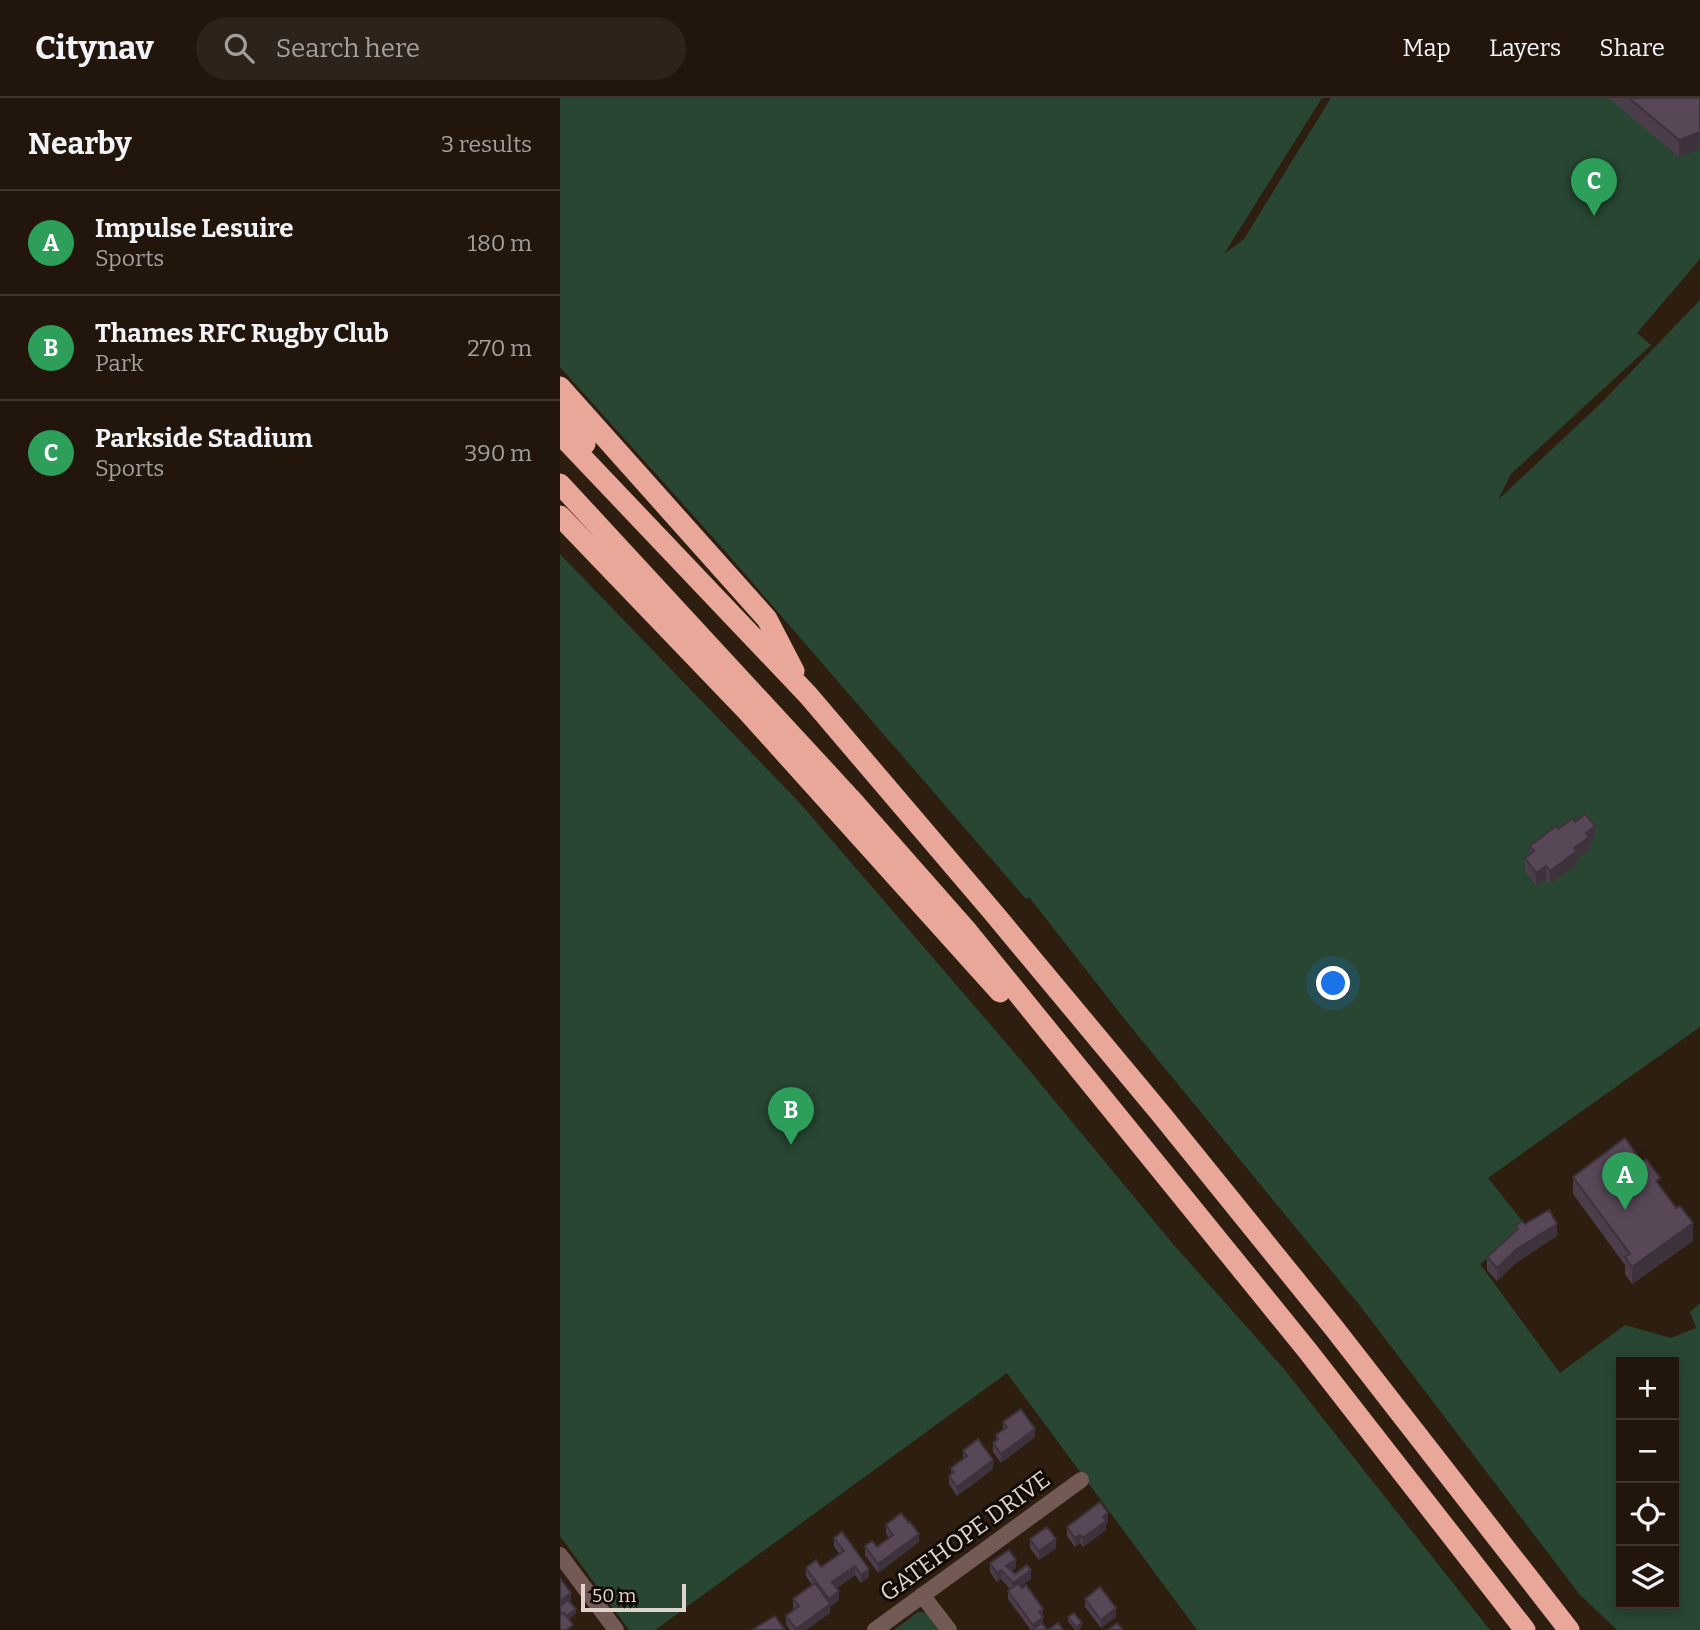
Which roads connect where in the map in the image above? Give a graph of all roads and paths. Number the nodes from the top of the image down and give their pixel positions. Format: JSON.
{"nodes":[{"id":1,"x":560,"y":387,"type":"edge"},
{"id":2,"x":560,"y":413,"type":"edge"},
{"id":3,"x":560,"y":434,"type":"edge"},
{"id":4,"x":560,"y":484,"type":"edge"},
{"id":5,"x":560,"y":516,"type":"edge"},
{"id":6,"x":667,"y":545,"type":"junction"},
{"id":7,"x":808,"y":695,"type":"junction"},
{"id":8,"x":1135,"y":1137,"type":"junction"},
{"id":9,"x":1081,"y":1480,"type":"dead end"},
{"id":10,"x":560,"y":1555,"type":"edge"},
{"id":11,"x":922,"y":1595,"type":"junction"},
{"id":12,"x":616,"y":1630,"type":"edge"},
{"id":13,"x":875,"y":1630,"type":"edge"},
{"id":14,"x":949,"y":1630,"type":"edge"},
{"id":15,"x":1525,"y":1630,"type":"edge"},
{"id":16,"x":1569,"y":1630,"type":"edge"}],
"edges":[{"from":1,"to":7,"type":"highway"},
{"from":2,"to":6,"type":"highway"},
{"from":3,"to":6,"type":"highway"},
{"from":4,"to":8,"type":"highway"},
{"from":5,"to":8,"type":"highway"},
{"from":6,"to":7,"type":"highway"},
{"from":7,"to":16,"type":"highway"},
{"from":8,"to":15,"type":"highway"},
{"from":9,"to":11,"type":"street","name":"GATEHOPE DRIVE"},
{"from":10,"to":12,"type":"street"},
{"from":11,"to":13,"type":"street","name":"GATEHOPE DRIVE"},
{"from":11,"to":14,"type":"street"}]}
